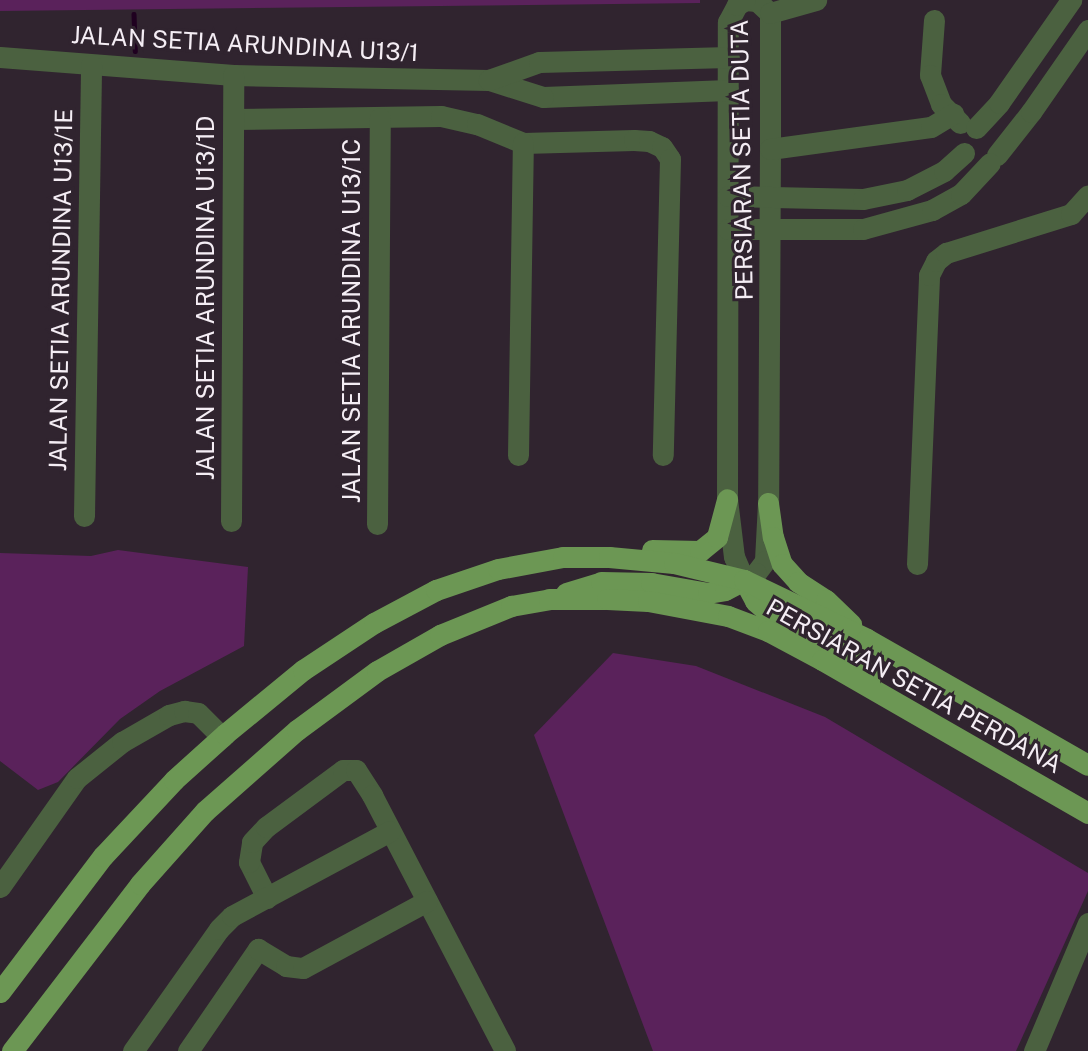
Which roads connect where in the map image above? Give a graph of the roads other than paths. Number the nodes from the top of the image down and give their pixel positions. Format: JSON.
{"nodes":[{"id":1,"x":816,"y":0,"type":"edge"},
{"id":2,"x":1071,"y":0,"type":"edge"},
{"id":3,"x":769,"y":13,"type":"junction"},
{"id":4,"x":934,"y":20,"type":"dead end"},
{"id":5,"x":1088,"y":30,"type":"edge"},
{"id":6,"x":0,"y":57,"type":"edge"},
{"id":7,"x":729,"y":57,"type":"junction"},
{"id":8,"x":91,"y":65,"type":"junction"},
{"id":9,"x":233,"y":75,"type":"junction"},
{"id":10,"x":489,"y":80,"type":"junction"},
{"id":11,"x":728,"y":90,"type":"junction"},
{"id":12,"x":953,"y":114,"type":"junction"},
{"id":13,"x":380,"y":118,"type":"junction"},
{"id":14,"x":234,"y":119,"type":"junction"},
{"id":15,"x":969,"y":138,"type":"junction"},
{"id":16,"x":523,"y":143,"type":"junction"},
{"id":17,"x":770,"y":149,"type":"junction"},
{"id":18,"x":993,"y":159,"type":"junction"},
{"id":19,"x":728,"y":196,"type":"junction"},
{"id":20,"x":770,"y":197,"type":"junction"},
{"id":21,"x":1085,"y":201,"type":"edge"},
{"id":22,"x":728,"y":229,"type":"junction"},
{"id":23,"x":770,"y":229,"type":"junction"},
{"id":24,"x":663,"y":454,"type":"dead end"},
{"id":25,"x":518,"y":455,"type":"dead end"},
{"id":26,"x":727,"y":499,"type":"junction"},
{"id":27,"x":768,"y":503,"type":"junction"},
{"id":28,"x":85,"y":516,"type":"dead end"},
{"id":29,"x":231,"y":522,"type":"dead end"},
{"id":30,"x":377,"y":524,"type":"dead end"},
{"id":31,"x":609,"y":557,"type":"junction"},
{"id":32,"x":917,"y":564,"type":"dead end"},
{"id":33,"x":744,"y":580,"type":"junction"},
{"id":34,"x":549,"y":599,"type":"junction"},
{"id":35,"x":867,"y":639,"type":"junction"},
{"id":36,"x":902,"y":704,"type":"junction"},
{"id":37,"x":222,"y":737,"type":"junction"},
{"id":38,"x":1088,"y":765,"type":"edge"},
{"id":39,"x":1088,"y":813,"type":"edge"},
{"id":40,"x":390,"y":831,"type":"junction"},
{"id":41,"x":0,"y":887,"type":"edge"},
{"id":42,"x":267,"y":898,"type":"junction"},
{"id":43,"x":427,"y":901,"type":"junction"},
{"id":44,"x":1088,"y":923,"type":"edge"},
{"id":45,"x":0,"y":992,"type":"edge"},
{"id":46,"x":12,"y":1051,"type":"edge"},
{"id":47,"x":133,"y":1051,"type":"edge"},
{"id":48,"x":188,"y":1051,"type":"edge"},
{"id":49,"x":505,"y":1051,"type":"edge"},
{"id":50,"x":1034,"y":1051,"type":"edge"}],
"edges":[{"from":1,"to":3,"type":"street"},
{"from":2,"to":15,"type":"street"},
{"from":3,"to":7,"type":"street","name":"PERSIARAN SETIA DUTA"},
{"from":3,"to":17,"type":"street","name":"PERSIARAN SETIA DUTA"},
{"from":4,"to":12,"type":"street"},
{"from":5,"to":18,"type":"street"},
{"from":6,"to":8,"type":"street","name":"JALAN SETIA ARUNDINA U13/1"},
{"from":7,"to":10,"type":"street"},
{"from":7,"to":11,"type":"street","name":"PERSIARAN SETIA DUTA"},
{"from":8,"to":9,"type":"street","name":"JALAN SETIA ARUNDINA U13/1"},
{"from":8,"to":28,"type":"street","name":"JALAN SETIA ARUNDINA U13/1E"},
{"from":9,"to":10,"type":"street","name":"JALAN SETIA ARUNDINA U13/1"},
{"from":9,"to":14,"type":"street","name":"JALAN SETIA ARUNDINA U13/1D"},
{"from":10,"to":11,"type":"street"},
{"from":11,"to":19,"type":"street","name":"PERSIARAN SETIA DUTA"},
{"from":12,"to":15,"type":"street"},
{"from":12,"to":17,"type":"street"},
{"from":13,"to":14,"type":"street"},
{"from":13,"to":16,"type":"street"},
{"from":13,"to":30,"type":"street","name":"JALAN SETIA ARUNDINA U13/1C"},
{"from":14,"to":29,"type":"street","name":"JALAN SETIA ARUNDINA U13/1D"},
{"from":15,"to":18,"type":"street"},
{"from":15,"to":18,"type":"street"},
{"from":15,"to":20,"type":"street"},
{"from":16,"to":24,"type":"street"},
{"from":16,"to":25,"type":"street"},
{"from":17,"to":20,"type":"street","name":"PERSIARAN SETIA DUTA"},
{"from":18,"to":23,"type":"street"},
{"from":19,"to":20,"type":"street"},
{"from":19,"to":22,"type":"street","name":"PERSIARAN SETIA DUTA"},
{"from":20,"to":23,"type":"street","name":"PERSIARAN SETIA DUTA"},
{"from":21,"to":32,"type":"street"},
{"from":22,"to":23,"type":"street"},
{"from":22,"to":26,"type":"street","name":"PERSIARAN SETIA DUTA"},
{"from":23,"to":27,"type":"street","name":"PERSIARAN SETIA DUTA"},
{"from":26,"to":31,"type":"main road"},
{"from":26,"to":33,"type":"street","name":"PERSIARAN SETIA DUTA"},
{"from":27,"to":33,"type":"street","name":"PERSIARAN SETIA DUTA"},
{"from":27,"to":35,"type":"main road"},
{"from":31,"to":33,"type":"main road","name":"PERSIARAN SETIA PERDANA"},
{"from":31,"to":37,"type":"main road","name":"PERSIARAN SETIA PERDANA"},
{"from":33,"to":34,"type":"main road"},
{"from":33,"to":35,"type":"main road","name":"PERSIARAN SETIA PERDANA"},
{"from":33,"to":36,"type":"main road"},
{"from":34,"to":36,"type":"main road","name":"PERSIARAN SETIA PERDANA"},
{"from":34,"to":46,"type":"main road","name":"PERSIARAN SETIA PERDANA"},
{"from":35,"to":38,"type":"main road","name":"PERSIARAN SETIA PERDANA"},
{"from":36,"to":39,"type":"main road","name":"PERSIARAN SETIA PERDANA"},
{"from":37,"to":41,"type":"street"},
{"from":37,"to":45,"type":"main road","name":"PERSIARAN SETIA PERDANA"},
{"from":40,"to":42,"type":"street"},
{"from":40,"to":42,"type":"street"},
{"from":40,"to":43,"type":"street"},
{"from":42,"to":47,"type":"street"},
{"from":43,"to":48,"type":"street"},
{"from":43,"to":49,"type":"street"},
{"from":44,"to":50,"type":"street"}]}
